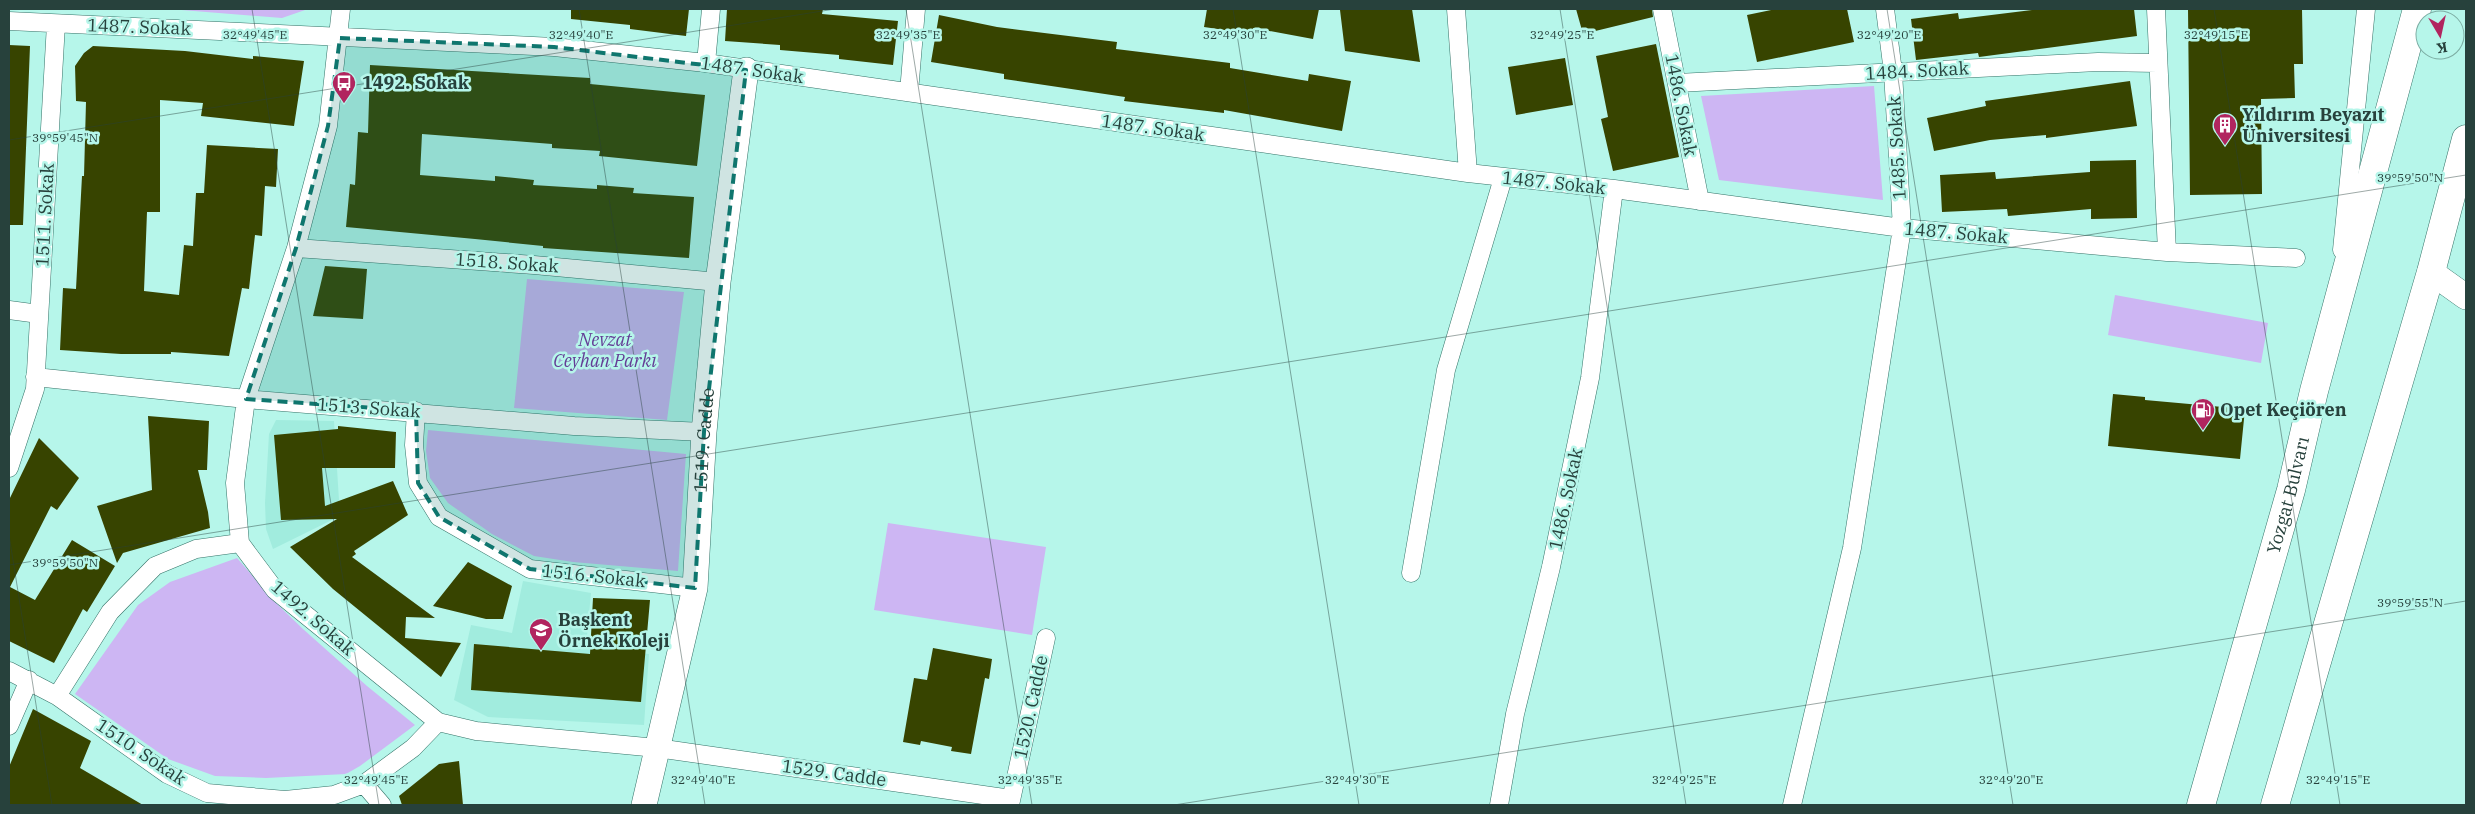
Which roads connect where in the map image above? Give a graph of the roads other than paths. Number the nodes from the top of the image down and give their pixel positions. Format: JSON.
{"nodes":[{"id":1,"x":341,"y":9,"type":"edge"},
{"id":2,"x":711,"y":9,"type":"edge"},
{"id":3,"x":916,"y":9,"type":"edge"},
{"id":4,"x":1456,"y":9,"type":"edge"},
{"id":5,"x":1662,"y":9,"type":"edge"},
{"id":6,"x":1885,"y":9,"type":"edge"},
{"id":7,"x":2156,"y":9,"type":"edge"},
{"id":8,"x":2366,"y":9,"type":"edge"},
{"id":9,"x":2418,"y":9,"type":"edge"},
{"id":10,"x":18,"y":17,"type":"edge"},
{"id":11,"x":56,"y":24,"type":"junction"},
{"id":12,"x":340,"y":38,"type":"junction"},
{"id":13,"x":706,"y":63,"type":"junction"},
{"id":14,"x":2157,"y":63,"type":"junction"},
{"id":15,"x":746,"y":70,"type":"junction"},
{"id":16,"x":1893,"y":72,"type":"junction"},
{"id":17,"x":1677,"y":83,"type":"junction"},
{"id":18,"x":909,"y":92,"type":"junction"},
{"id":19,"x":2466,"y":140,"type":"edge"},
{"id":20,"x":1468,"y":174,"type":"junction"},
{"id":21,"x":1503,"y":178,"type":"junction"},
{"id":22,"x":1614,"y":189,"type":"junction"},
{"id":23,"x":1700,"y":201,"type":"junction"},
{"id":24,"x":1902,"y":228,"type":"junction"},
{"id":25,"x":296,"y":248,"type":"junction"},
{"id":26,"x":2167,"y":252,"type":"junction"},
{"id":27,"x":2296,"y":258,"type":"dead end"},
{"id":28,"x":2431,"y":272,"type":"junction"},
{"id":29,"x":718,"y":282,"type":"junction"},
{"id":30,"x":2466,"y":297,"type":"edge"},
{"id":31,"x":9,"y":310,"type":"edge"},
{"id":32,"x":39,"y":314,"type":"junction"},
{"id":33,"x":2335,"y":322,"type":"junction"},
{"id":34,"x":35,"y":377,"type":"junction"},
{"id":35,"x":246,"y":398,"type":"junction"},
{"id":36,"x":416,"y":411,"type":"junction"},
{"id":37,"x":704,"y":432,"type":"junction"},
{"id":38,"x":9,"y":468,"type":"edge"},
{"id":39,"x":240,"y":543,"type":"junction"},
{"id":40,"x":1411,"y":573,"type":"dead end"},
{"id":41,"x":694,"y":588,"type":"junction"},
{"id":42,"x":1046,"y":638,"type":"dead end"},
{"id":43,"x":9,"y":671,"type":"edge"},
{"id":44,"x":28,"y":680,"type":"junction"},
{"id":45,"x":57,"y":696,"type":"junction"},
{"id":46,"x":438,"y":722,"type":"junction"},
{"id":47,"x":9,"y":726,"type":"edge"},
{"id":48,"x":657,"y":748,"type":"junction"},
{"id":49,"x":364,"y":784,"type":"junction"},
{"id":50,"x":1010,"y":802,"type":"edge"},
{"id":51,"x":382,"y":805,"type":"edge"},
{"id":52,"x":644,"y":805,"type":"edge"},
{"id":53,"x":1499,"y":805,"type":"edge"},
{"id":54,"x":1792,"y":805,"type":"edge"},
{"id":55,"x":2201,"y":805,"type":"edge"},
{"id":56,"x":2275,"y":805,"type":"edge"}],
"edges":[{"from":1,"to":12,"type":"street"},
{"from":2,"to":13,"type":"street"},
{"from":3,"to":18,"type":"street"},
{"from":4,"to":20,"type":"street"},
{"from":5,"to":17,"type":"street","name":"1486. Sokak"},
{"from":6,"to":16,"type":"street","name":"1485. Sokak"},
{"from":7,"to":14,"type":"street"},
{"from":8,"to":33,"type":"street"},
{"from":9,"to":33,"type":"main road","name":"Yozgat Bulvarı"},
{"from":10,"to":11,"type":"street","name":"1487. Sokak"},
{"from":11,"to":12,"type":"street","name":"1487. Sokak"},
{"from":11,"to":32,"type":"street","name":"1511. Sokak"},
{"from":12,"to":13,"type":"street","name":"1487. Sokak"},
{"from":12,"to":25,"type":"street"},
{"from":13,"to":15,"type":"street","name":"1487. Sokak"},
{"from":14,"to":16,"type":"street","name":"1484. Sokak"},
{"from":14,"to":26,"type":"street"},
{"from":15,"to":18,"type":"street","name":"1487. Sokak"},
{"from":15,"to":29,"type":"street","name":"1519. Cadde"},
{"from":16,"to":17,"type":"street","name":"1484. Sokak"},
{"from":16,"to":24,"type":"street","name":"1485. Sokak"},
{"from":17,"to":23,"type":"street","name":"1486. Sokak"},
{"from":18,"to":20,"type":"street","name":"1487. Sokak"},
{"from":19,"to":28,"type":"main road"},
{"from":20,"to":21,"type":"street","name":"1487. Sokak"},
{"from":21,"to":22,"type":"street","name":"1487. Sokak"},
{"from":21,"to":40,"type":"street"},
{"from":22,"to":23,"type":"street","name":"1487. Sokak"},
{"from":22,"to":53,"type":"street","name":"1486. Sokak"},
{"from":23,"to":24,"type":"street","name":"1487. Sokak"},
{"from":24,"to":26,"type":"street","name":"1487. Sokak"},
{"from":24,"to":54,"type":"street","name":"1485. Sokak"},
{"from":25,"to":29,"type":"street","name":"1518. Sokak"},
{"from":25,"to":35,"type":"street"},
{"from":26,"to":27,"type":"street","name":"1487. Sokak"},
{"from":28,"to":30,"type":"street"},
{"from":28,"to":56,"type":"main road"},
{"from":29,"to":37,"type":"street","name":"1519. Cadde"},
{"from":31,"to":32,"type":"street"},
{"from":32,"to":34,"type":"street","name":"1511. Sokak"},
{"from":33,"to":55,"type":"main road","name":"Yozgat Bulvarı"},
{"from":34,"to":35,"type":"street","name":"1513. Sokak"},
{"from":34,"to":38,"type":"street","name":"1511. Sokak"},
{"from":35,"to":36,"type":"street","name":"1513. Sokak"},
{"from":35,"to":39,"type":"street"},
{"from":36,"to":37,"type":"street","name":"1513. Sokak"},
{"from":36,"to":41,"type":"street","name":"1516. Sokak"},
{"from":37,"to":41,"type":"street","name":"1519. Cadde"},
{"from":39,"to":45,"type":"street"},
{"from":39,"to":46,"type":"street","name":"1492. Sokak"},
{"from":41,"to":48,"type":"street","name":"1519. Cadde"},
{"from":42,"to":50,"type":"street","name":"1520. Cadde"},
{"from":43,"to":44,"type":"street","name":"1510. Sokak"},
{"from":44,"to":45,"type":"street","name":"1510. Sokak"},
{"from":44,"to":47,"type":"street"},
{"from":45,"to":49,"type":"street","name":"1510. Sokak"},
{"from":46,"to":48,"type":"street","name":"1492. Sokak"},
{"from":46,"to":49,"type":"street","name":"1510. Sokak"},
{"from":48,"to":50,"type":"street","name":"1529. Cadde"},
{"from":48,"to":52,"type":"street","name":"1519. Cadde"},
{"from":49,"to":51,"type":"street"}]}
